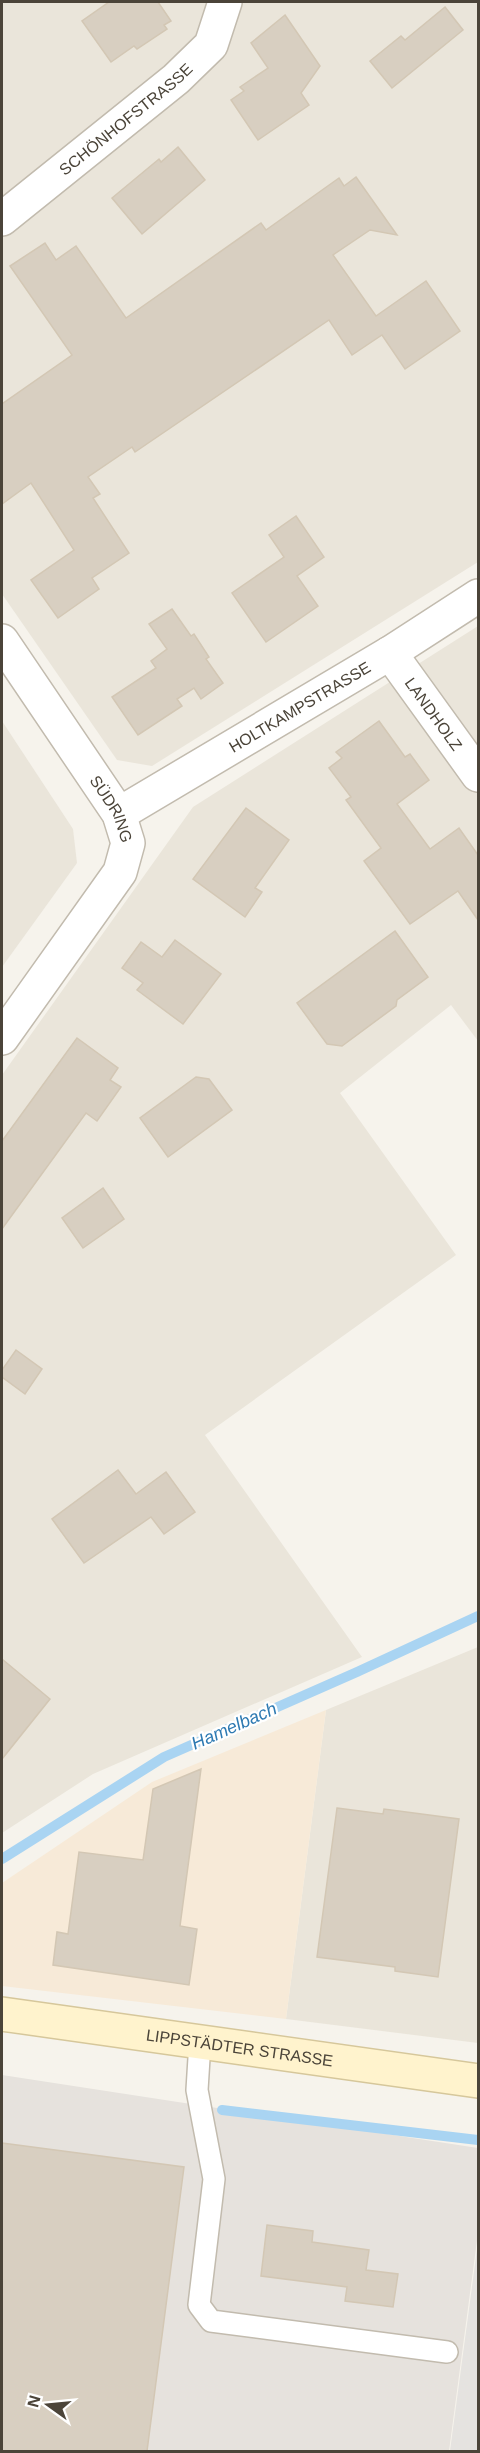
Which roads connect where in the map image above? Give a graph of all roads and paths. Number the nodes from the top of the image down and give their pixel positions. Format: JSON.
{"nodes":[{"id":1,"x":225,"y":2,"type":"edge"},
{"id":2,"x":2,"y":219,"type":"edge"},
{"id":3,"x":478,"y":596,"type":"edge"},
{"id":4,"x":2,"y":641,"type":"edge"},
{"id":5,"x":390,"y":653,"type":"junction"},
{"id":6,"x":478,"y":775,"type":"edge"},
{"id":7,"x":119,"y":814,"type":"junction"},
{"id":8,"x":2,"y":1038,"type":"edge"},
{"id":9,"x":2,"y":2013,"type":"edge"},
{"id":10,"x":200,"y":2042,"type":"junction"},
{"id":11,"x":478,"y":2080,"type":"edge"},
{"id":12,"x":447,"y":2352,"type":"dead end"}],
"edges":[{"from":1,"to":2,"type":"street","name":"SCHÖNHOFSTRASSE"},
{"from":3,"to":5,"type":"street","name":"HOLTKAMPSTRASSE"},
{"from":4,"to":7,"type":"street","name":"SÜDRING"},
{"from":5,"to":6,"type":"street","name":"LANDHOLZ"},
{"from":5,"to":7,"type":"street","name":"HOLTKAMPSTRASSE"},
{"from":7,"to":8,"type":"street","name":"SÜDRING"},
{"from":9,"to":10,"type":"street","name":"LIPPSTÄDTER STRASSE"},
{"from":10,"to":11,"type":"street","name":"LIPPSTÄDTER STRASSE"},
{"from":10,"to":12,"type":"lane"}]}
